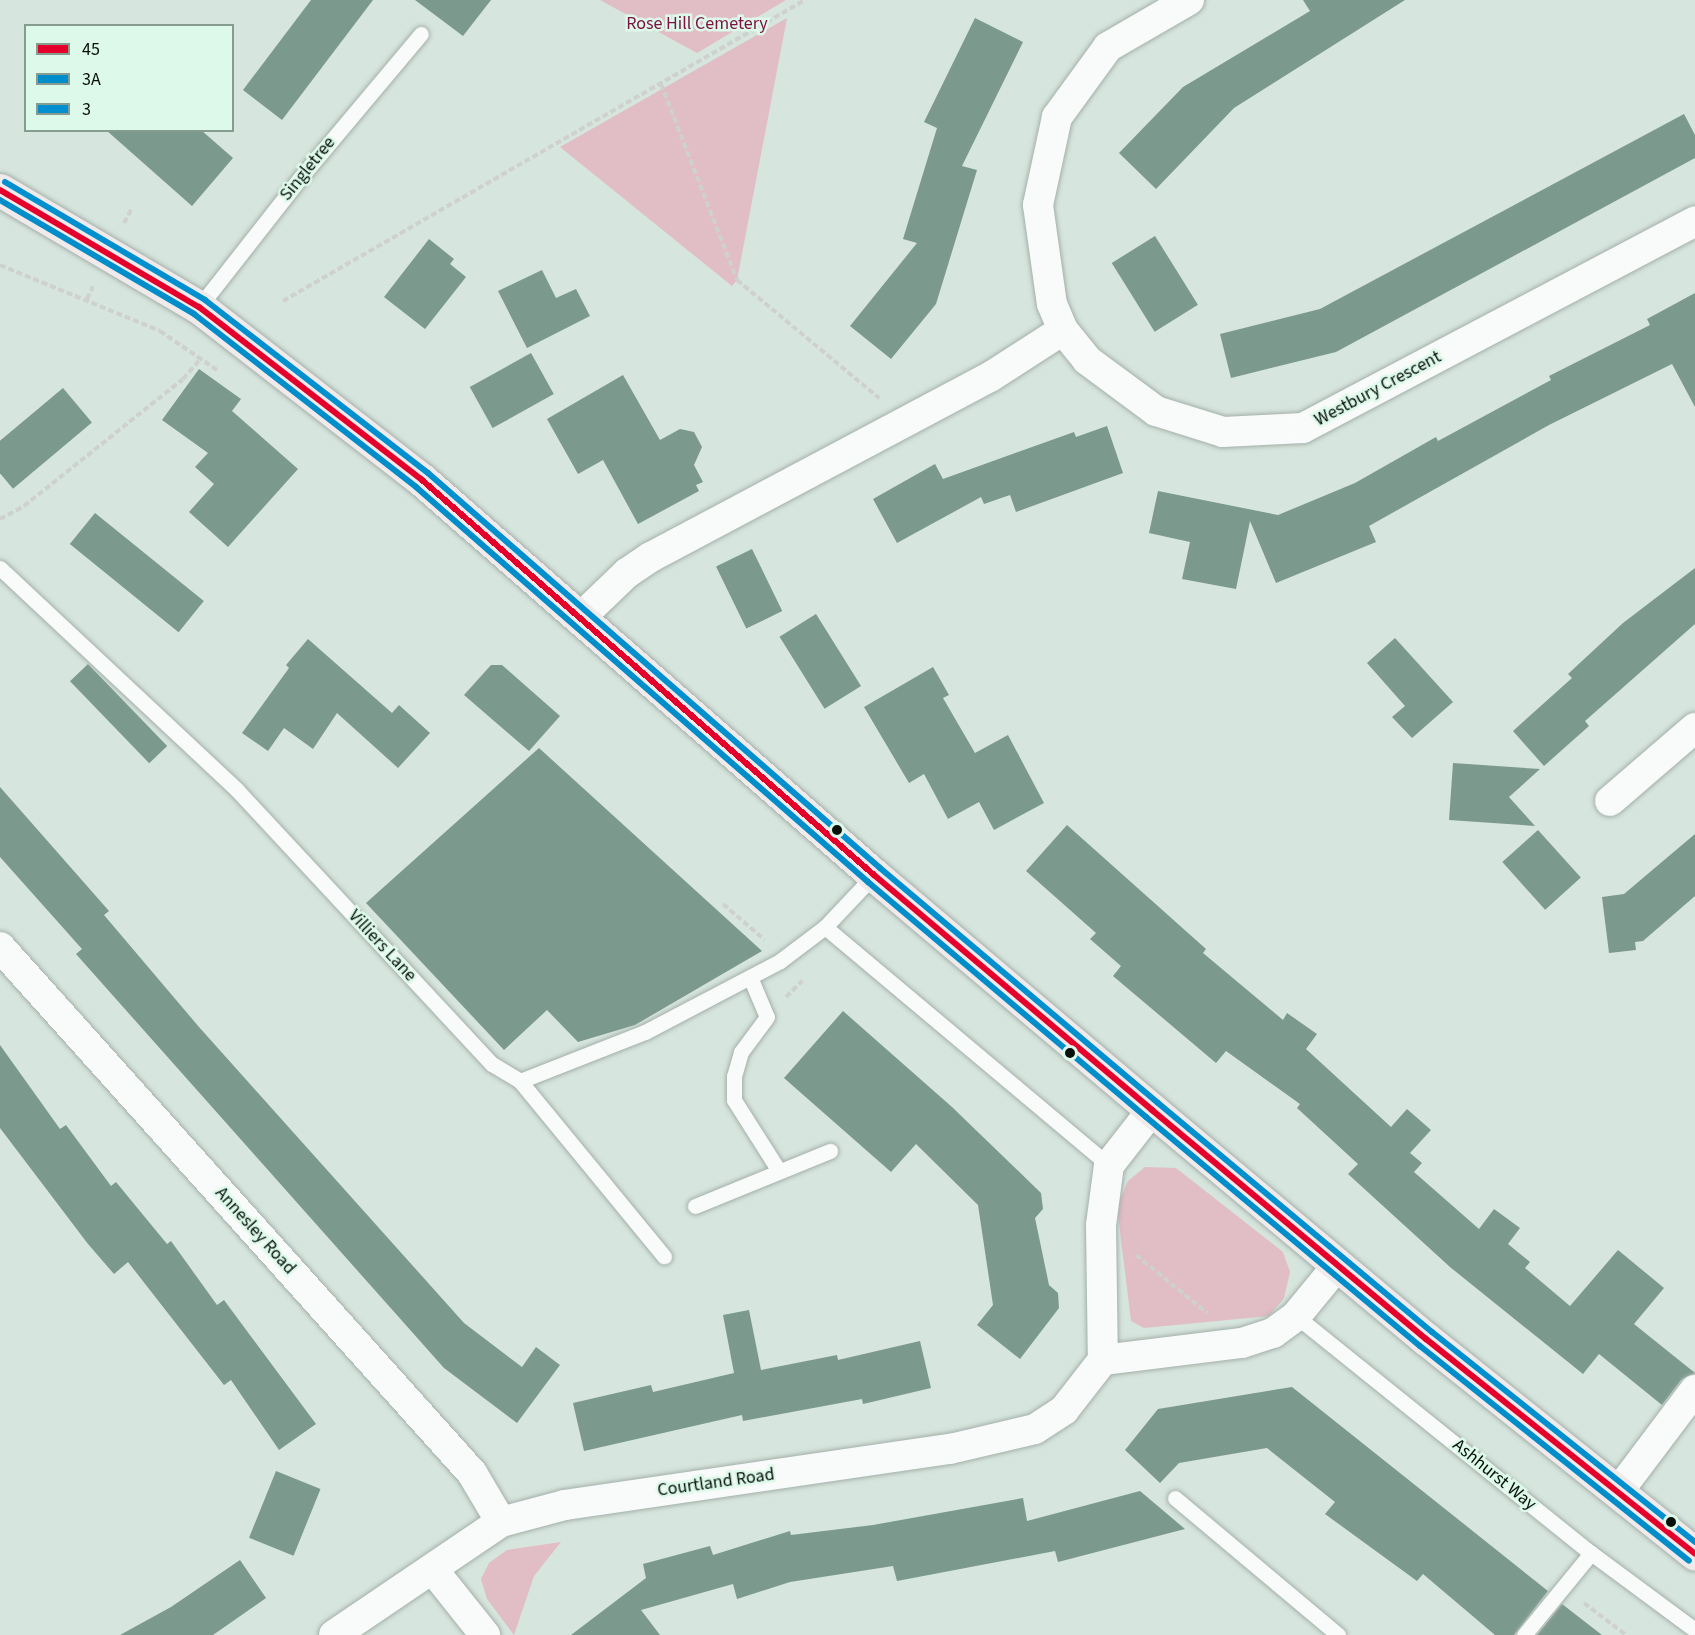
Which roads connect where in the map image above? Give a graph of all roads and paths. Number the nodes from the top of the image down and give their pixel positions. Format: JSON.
{"nodes":[{"id":1,"x":805,"y":0,"type":"edge"},
{"id":2,"x":1189,"y":0,"type":"edge"},
{"id":3,"x":421,"y":34,"type":"dead end"},
{"id":4,"x":661,"y":84,"type":"junction"},
{"id":5,"x":0,"y":190,"type":"edge"},
{"id":6,"x":1695,"y":221,"type":"edge"},
{"id":7,"x":0,"y":265,"type":"edge"},
{"id":8,"x":283,"y":301,"type":"dead end"},
{"id":9,"x":199,"y":307,"type":"junction"},
{"id":10,"x":1063,"y":330,"type":"junction"},
{"id":11,"x":201,"y":358,"type":"junction"},
{"id":12,"x":220,"y":372,"type":"dead end"},
{"id":13,"x":907,"y":421,"type":"junction"},
{"id":14,"x":0,"y":518,"type":"edge"},
{"id":15,"x":0,"y":568,"type":"edge"},
{"id":16,"x":580,"y":618,"type":"junction"},
{"id":17,"x":1695,"y":728,"type":"edge"},
{"id":18,"x":1610,"y":801,"type":"dead end"},
{"id":19,"x":874,"y":875,"type":"junction"},
{"id":20,"x":723,"y":904,"type":"dead end"},
{"id":21,"x":825,"y":927,"type":"junction"},
{"id":22,"x":768,"y":943,"type":"dead end"},
{"id":23,"x":0,"y":947,"type":"edge"},
{"id":24,"x":750,"y":977,"type":"junction"},
{"id":25,"x":520,"y":1081,"type":"junction"},
{"id":26,"x":1152,"y":1110,"type":"junction"},
{"id":27,"x":830,"y":1151,"type":"dead end"},
{"id":28,"x":1109,"y":1165,"type":"junction"},
{"id":29,"x":779,"y":1171,"type":"junction"},
{"id":30,"x":695,"y":1206,"type":"dead end"},
{"id":31,"x":1101,"y":1225,"type":"junction"},
{"id":32,"x":664,"y":1256,"type":"dead end"},
{"id":33,"x":1336,"y":1266,"type":"junction"},
{"id":34,"x":1296,"y":1316,"type":"junction"},
{"id":35,"x":1242,"y":1343,"type":"junction"},
{"id":36,"x":1103,"y":1360,"type":"junction"},
{"id":37,"x":1695,"y":1390,"type":"edge"},
{"id":38,"x":1618,"y":1492,"type":"junction"},
{"id":39,"x":1175,"y":1498,"type":"dead end"},
{"id":40,"x":501,"y":1522,"type":"junction"},
{"id":41,"x":1591,"y":1553,"type":"junction"},
{"id":42,"x":1695,"y":1554,"type":"edge"},
{"id":43,"x":434,"y":1570,"type":"junction"},
{"id":44,"x":1563,"y":1587,"type":"junction"},
{"id":45,"x":1695,"y":1630,"type":"edge"},
{"id":46,"x":334,"y":1635,"type":"edge"},
{"id":47,"x":485,"y":1635,"type":"edge"},
{"id":48,"x":1338,"y":1635,"type":"edge"},
{"id":49,"x":1524,"y":1635,"type":"edge"},
{"id":50,"x":1626,"y":1635,"type":"edge"}],
"edges":[{"from":1,"to":4,"type":"path"},
{"from":2,"to":10,"type":"street","name":"Westbury Crescent"},
{"from":3,"to":9,"type":"lane","name":"Singletree"},
{"from":4,"to":8,"type":"path"},
{"from":4,"to":13,"type":"path"},
{"from":5,"to":9,"type":"main road"},
{"from":6,"to":10,"type":"street","name":"Westbury Crescent"},
{"from":7,"to":11,"type":"path"},
{"from":9,"to":16,"type":"main road"},
{"from":10,"to":13,"type":"street"},
{"from":11,"to":12,"type":"path"},
{"from":11,"to":14,"type":"path"},
{"from":13,"to":16,"type":"street"},
{"from":15,"to":25,"type":"lane","name":"Villiers Lane"},
{"from":16,"to":19,"type":"main road"},
{"from":17,"to":18,"type":"street"},
{"from":19,"to":21,"type":"lane"},
{"from":19,"to":26,"type":"main road"},
{"from":20,"to":22,"type":"path"},
{"from":21,"to":24,"type":"lane"},
{"from":21,"to":28,"type":"lane"},
{"from":23,"to":40,"type":"street","name":"Annesley Road"},
{"from":24,"to":25,"type":"lane"},
{"from":24,"to":29,"type":"lane"},
{"from":25,"to":32,"type":"lane","name":"Villiers Lane"},
{"from":26,"to":28,"type":"street"},
{"from":26,"to":33,"type":"main road"},
{"from":27,"to":29,"type":"lane"},
{"from":28,"to":31,"type":"street"},
{"from":29,"to":30,"type":"lane"},
{"from":31,"to":35,"type":"path"},
{"from":31,"to":36,"type":"street"},
{"from":33,"to":34,"type":"street"},
{"from":33,"to":38,"type":"main road"},
{"from":34,"to":35,"type":"street"},
{"from":34,"to":41,"type":"lane","name":"Ashhurst Way"},
{"from":35,"to":36,"type":"street"},
{"from":36,"to":40,"type":"street","name":"Courtland Road"},
{"from":37,"to":38,"type":"street"},
{"from":38,"to":42,"type":"main road"},
{"from":39,"to":48,"type":"lane"},
{"from":40,"to":43,"type":"street","name":"Courtland Road"},
{"from":41,"to":44,"type":"lane"},
{"from":41,"to":45,"type":"lane","name":"Ashhurst Way"},
{"from":43,"to":46,"type":"street","name":"Courtland Road"},
{"from":43,"to":47,"type":"street"},
{"from":44,"to":49,"type":"lane"},
{"from":44,"to":50,"type":"path"}]}
